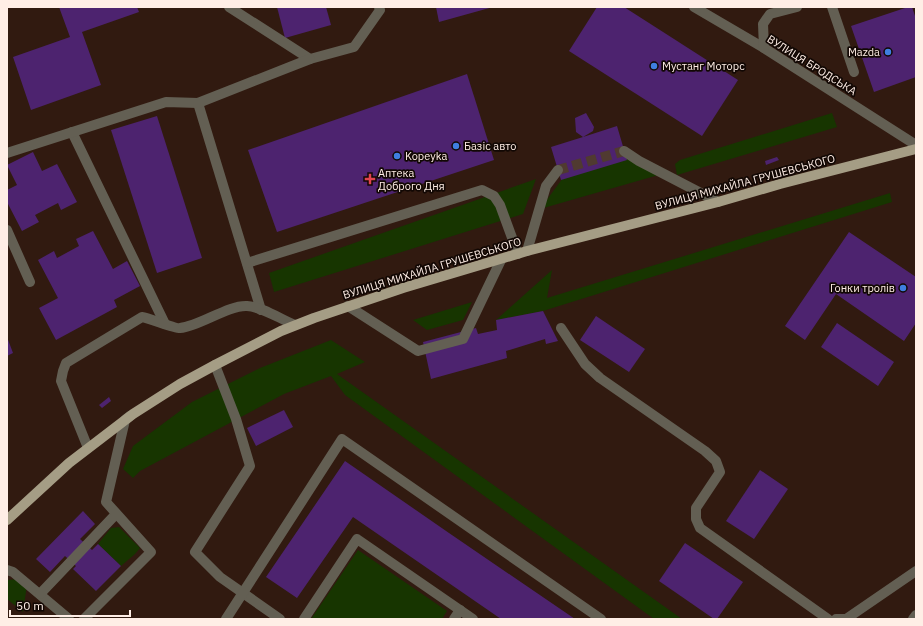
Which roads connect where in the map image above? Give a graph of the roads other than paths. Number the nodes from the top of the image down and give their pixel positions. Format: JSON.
{"nodes":[{"id":1,"x":229,"y":7,"type":"edge"},
{"id":2,"x":379,"y":7,"type":"edge"},
{"id":3,"x":694,"y":7,"type":"edge"},
{"id":4,"x":797,"y":7,"type":"edge"},
{"id":5,"x":832,"y":7,"type":"edge"},
{"id":6,"x":769,"y":10,"type":"edge"},
{"id":7,"x":764,"y":48,"type":"junction"},
{"id":8,"x":310,"y":59,"type":"junction"},
{"id":9,"x":854,"y":72,"type":"dead end"},
{"id":10,"x":198,"y":102,"type":"junction"},
{"id":11,"x":72,"y":132,"type":"junction"},
{"id":12,"x":916,"y":145,"type":"edge"},
{"id":13,"x":916,"y":149,"type":"edge"},
{"id":14,"x":624,"y":151,"type":"dead end"},
{"id":15,"x":7,"y":153,"type":"edge"},
{"id":16,"x":558,"y":170,"type":"tunnel mouth"},
{"id":17,"x":718,"y":202,"type":"junction"},
{"id":18,"x":7,"y":230,"type":"edge"},
{"id":19,"x":522,"y":253,"type":"junction"},
{"id":20,"x":501,"y":260,"type":"junction"},
{"id":21,"x":246,"y":263,"type":"junction"},
{"id":22,"x":30,"y":282,"type":"dead end"},
{"id":23,"x":348,"y":306,"type":"junction"},
{"id":24,"x":261,"y":310,"type":"junction"},
{"id":25,"x":165,"y":324,"type":"junction"},
{"id":26,"x":295,"y":325,"type":"junction"},
{"id":27,"x":561,"y":328,"type":"dead end"},
{"id":28,"x":215,"y":365,"type":"junction"},
{"id":29,"x":126,"y":420,"type":"junction"},
{"id":30,"x":88,"y":448,"type":"junction"},
{"id":31,"x":116,"y":514,"type":"junction"},
{"id":32,"x":7,"y":520,"type":"edge"},
{"id":33,"x":7,"y":570,"type":"edge"},
{"id":34,"x":916,"y":571,"type":"edge"},
{"id":35,"x":40,"y":594,"type":"junction"},
{"id":36,"x":242,"y":594,"type":"junction"},
{"id":37,"x":460,"y":610,"type":"junction"},
{"id":38,"x":916,"y":615,"type":"edge"},
{"id":39,"x":68,"y":619,"type":"edge"},
{"id":40,"x":84,"y":619,"type":"edge"},
{"id":41,"x":226,"y":619,"type":"edge"},
{"id":42,"x":280,"y":619,"type":"edge"},
{"id":43,"x":304,"y":619,"type":"edge"},
{"id":44,"x":454,"y":619,"type":"edge"},
{"id":45,"x":473,"y":619,"type":"edge"},
{"id":46,"x":601,"y":619,"type":"edge"},
{"id":47,"x":828,"y":619,"type":"edge"},
{"id":48,"x":836,"y":619,"type":"edge"},
{"id":49,"x":914,"y":619,"type":"edge"}],
"edges":[{"from":1,"to":8,"type":"street"},
{"from":2,"to":8,"type":"street"},
{"from":3,"to":7,"type":"street","name":"ВУЛИЦЯ БРОДСЬКА"},
{"from":4,"to":6,"type":"street"},
{"from":5,"to":9,"type":"street"},
{"from":6,"to":7,"type":"street"},
{"from":7,"to":12,"type":"street","name":"ВУЛИЦЯ БРОДСЬКА"},
{"from":8,"to":10,"type":"street"},
{"from":10,"to":11,"type":"street"},
{"from":10,"to":21,"type":"street"},
{"from":11,"to":15,"type":"street"},
{"from":11,"to":25,"type":"street"},
{"from":13,"to":17,"type":"main road","name":"ВУЛИЦЯ МИХАЙЛА ГРУШЕВСЬКОГО"},
{"from":14,"to":17,"type":"street"},
{"from":16,"to":19,"type":"street"},
{"from":17,"to":19,"type":"main road","name":"ВУЛИЦЯ МИХАЙЛА ГРУШЕВСЬКОГО"},
{"from":18,"to":22,"type":"street"},
{"from":19,"to":20,"type":"main road","name":"ВУЛИЦЯ МИХАЙЛА ГРУШЕВСЬКОГО"},
{"from":19,"to":21,"type":"street"},
{"from":20,"to":23,"type":"main road","name":"ВУЛИЦЯ МИХАЙЛА ГРУШЕВСЬКОГО"},
{"from":20,"to":23,"type":"street"},
{"from":21,"to":24,"type":"street"},
{"from":23,"to":26,"type":"main road","name":"ВУЛИЦЯ МИХАЙЛА ГРУШЕВСЬКОГО"},
{"from":24,"to":25,"type":"street"},
{"from":24,"to":26,"type":"street"},
{"from":25,"to":30,"type":"street"},
{"from":26,"to":28,"type":"main road","name":"ВУЛИЦЯ МИХАЙЛА ГРУШЕВСЬКОГО"},
{"from":27,"to":47,"type":"street"},
{"from":28,"to":29,"type":"main road","name":"ВУЛИЦЯ МИХАЙЛА ГРУШЕВСЬКОГО"},
{"from":28,"to":36,"type":"street"},
{"from":29,"to":30,"type":"main road","name":"ВУЛИЦЯ МИХАЙЛА ГРУШЕВСЬКОГО"},
{"from":29,"to":31,"type":"street"},
{"from":30,"to":32,"type":"main road","name":"ВУЛИЦЯ МИХАЙЛА ГРУШЕВСЬКОГО"},
{"from":31,"to":35,"type":"street"},
{"from":31,"to":40,"type":"street"},
{"from":33,"to":35,"type":"street"},
{"from":34,"to":48,"type":"street"},
{"from":35,"to":39,"type":"street"},
{"from":36,"to":41,"type":"street"},
{"from":36,"to":42,"type":"street"},
{"from":36,"to":46,"type":"street"},
{"from":37,"to":43,"type":"street"},
{"from":37,"to":44,"type":"street"},
{"from":37,"to":45,"type":"street"},
{"from":38,"to":49,"type":"street"}]}
